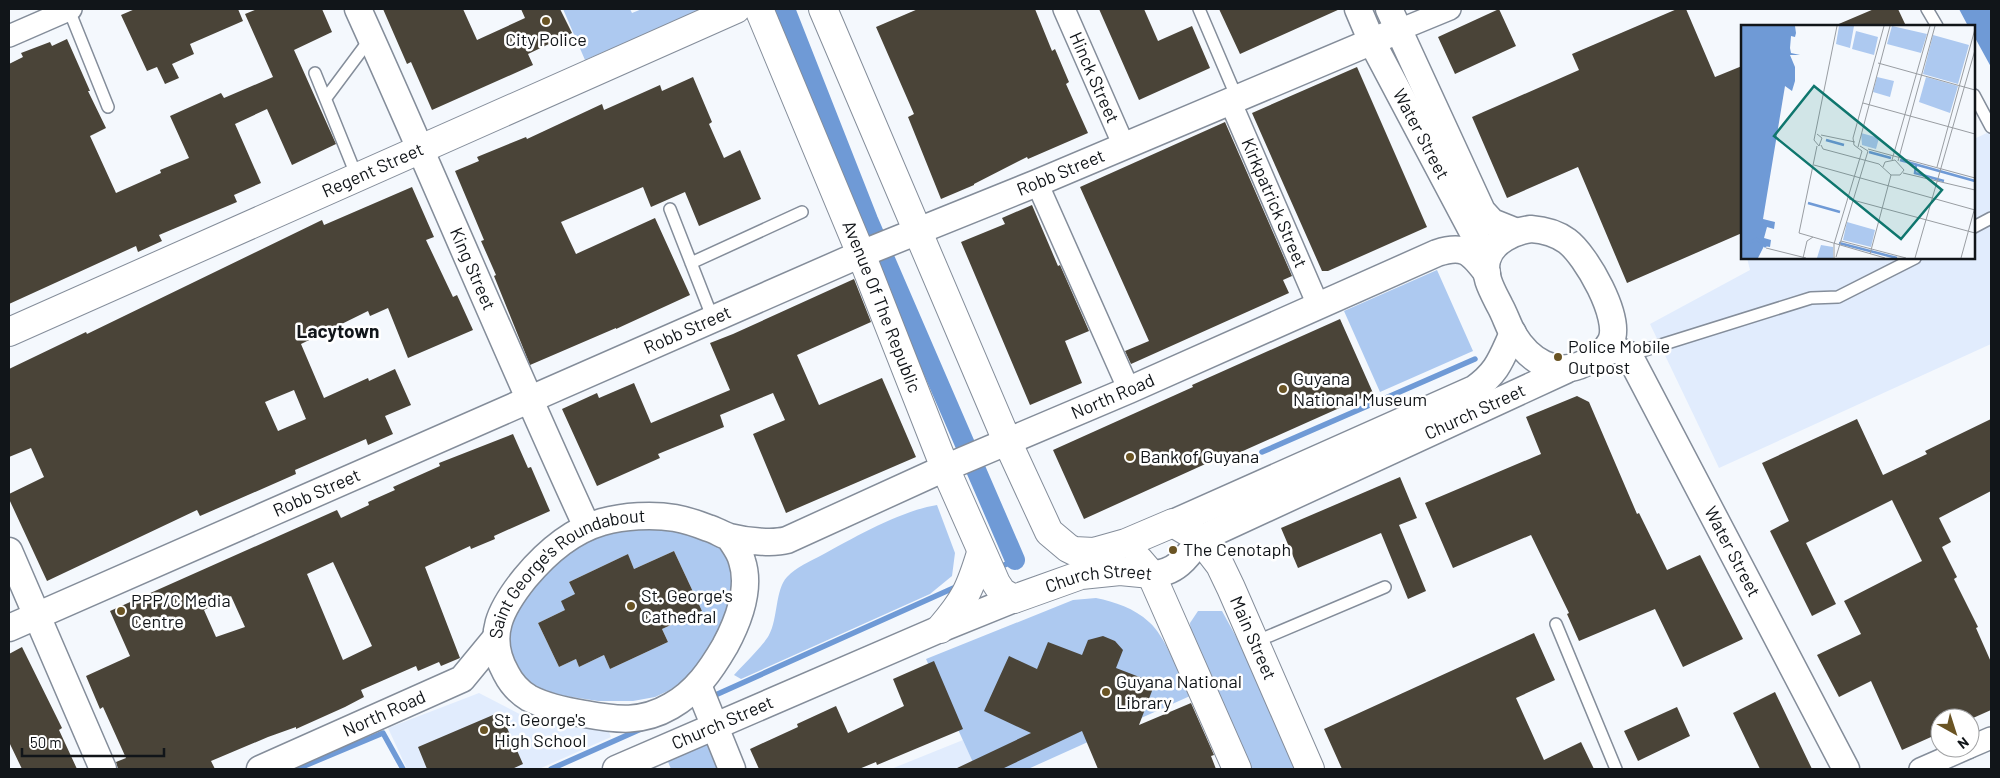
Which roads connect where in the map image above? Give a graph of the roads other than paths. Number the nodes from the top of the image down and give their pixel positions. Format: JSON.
{"nodes":[{"id":1,"x":70,"y":9,"type":"edge"},
{"id":2,"x":358,"y":9,"type":"edge"},
{"id":3,"x":736,"y":9,"type":"edge"},
{"id":4,"x":759,"y":9,"type":"edge"},
{"id":5,"x":823,"y":9,"type":"edge"},
{"id":6,"x":1064,"y":9,"type":"edge"},
{"id":7,"x":1199,"y":9,"type":"edge"},
{"id":8,"x":1358,"y":9,"type":"edge"},
{"id":9,"x":1450,"y":9,"type":"edge"},
{"id":10,"x":1927,"y":9,"type":"edge"},
{"id":11,"x":1394,"y":19,"type":"edge"},
{"id":12,"x":1936,"y":25,"type":"edge"},
{"id":13,"x":9,"y":36,"type":"edge"},
{"id":14,"x":371,"y":38,"type":"junction"},
{"id":15,"x":1372,"y":42,"type":"junction"},
{"id":16,"x":315,"y":73,"type":"dead end"},
{"id":17,"x":1975,"y":96,"type":"edge"},
{"id":18,"x":326,"y":98,"type":"junction"},
{"id":19,"x":1233,"y":100,"type":"junction"},
{"id":20,"x":108,"y":107,"type":"dead end"},
{"id":21,"x":1991,"y":127,"type":"edge"},
{"id":22,"x":1124,"y":146,"type":"junction"},
{"id":23,"x":422,"y":149,"type":"junction"},
{"id":24,"x":358,"y":177,"type":"junction"},
{"id":25,"x":1037,"y":183,"type":"junction"},
{"id":26,"x":670,"y":209,"type":"dead end"},
{"id":27,"x":802,"y":212,"type":"dead end"},
{"id":28,"x":1991,"y":218,"type":"edge"},
{"id":29,"x":1975,"y":226,"type":"edge"},
{"id":30,"x":1517,"y":232,"type":"junction"},
{"id":31,"x":909,"y":234,"type":"junction"},
{"id":32,"x":868,"y":251,"type":"junction"},
{"id":33,"x":1912,"y":259,"type":"edge"},
{"id":34,"x":691,"y":263,"type":"junction"},
{"id":35,"x":1487,"y":266,"type":"junction"},
{"id":36,"x":1318,"y":305,"type":"junction"},
{"id":37,"x":713,"y":319,"type":"junction"},
{"id":38,"x":9,"y":332,"type":"edge"},
{"id":39,"x":1513,"y":333,"type":"junction"},
{"id":40,"x":1617,"y":353,"type":"junction"},
{"id":41,"x":1566,"y":370,"type":"junction"},
{"id":42,"x":1129,"y":390,"type":"junction"},
{"id":43,"x":528,"y":400,"type":"junction"},
{"id":44,"x":1003,"y":443,"type":"junction"},
{"id":45,"x":950,"y":465,"type":"junction"},
{"id":46,"x":1173,"y":523,"type":"junction"},
{"id":47,"x":587,"y":527,"type":"junction"},
{"id":48,"x":729,"y":537,"type":"junction"},
{"id":49,"x":1200,"y":539,"type":"junction"},
{"id":50,"x":1058,"y":540,"type":"junction"},
{"id":51,"x":1126,"y":543,"type":"junction"},
{"id":52,"x":9,"y":551,"type":"edge"},
{"id":53,"x":981,"y":553,"type":"junction"},
{"id":54,"x":1151,"y":574,"type":"junction"},
{"id":55,"x":1385,"y":587,"type":"dead end"},
{"id":56,"x":1040,"y":590,"type":"junction"},
{"id":57,"x":1014,"y":599,"type":"junction"},
{"id":58,"x":36,"y":617,"type":"junction"},
{"id":59,"x":1556,"y":624,"type":"dead end"},
{"id":60,"x":9,"y":628,"type":"edge"},
{"id":61,"x":940,"y":628,"type":"junction"},
{"id":62,"x":495,"y":639,"type":"junction"},
{"id":63,"x":1255,"y":642,"type":"junction"},
{"id":64,"x":705,"y":703,"type":"junction"},
{"id":65,"x":644,"y":741,"type":"edge"},
{"id":66,"x":1946,"y":758,"type":"edge"},
{"id":67,"x":103,"y":769,"type":"edge"},
{"id":68,"x":260,"y":769,"type":"edge"},
{"id":69,"x":616,"y":769,"type":"edge"},
{"id":70,"x":732,"y":769,"type":"edge"},
{"id":71,"x":1237,"y":769,"type":"edge"},
{"id":72,"x":1310,"y":769,"type":"edge"},
{"id":73,"x":1616,"y":769,"type":"edge"},
{"id":74,"x":1846,"y":769,"type":"edge"},
{"id":75,"x":1920,"y":769,"type":"edge"}],
"edges":[{"from":1,"to":13,"type":"street"},
{"from":1,"to":20,"type":"lane"},
{"from":2,"to":14,"type":"street","name":"King Street"},
{"from":3,"to":23,"type":"main road","name":"Regent Street"},
{"from":4,"to":32,"type":"main road","name":"Avenue Of The Republic"},
{"from":5,"to":31,"type":"main road"},
{"from":6,"to":22,"type":"street","name":"Hinck Street"},
{"from":7,"to":19,"type":"lane"},
{"from":8,"to":15,"type":"street","name":"Water Street"},
{"from":9,"to":11,"type":"street"},
{"from":10,"to":12,"type":"lane"},
{"from":11,"to":15,"type":"street","name":"Robb Street"},
{"from":11,"to":30,"type":"street","name":"Water Street"},
{"from":14,"to":18,"type":"lane"},
{"from":14,"to":23,"type":"street","name":"King Street"},
{"from":15,"to":19,"type":"street","name":"Robb Street"},
{"from":15,"to":35,"type":"street","name":"Water Street"},
{"from":16,"to":18,"type":"lane"},
{"from":17,"to":21,"type":"lane"},
{"from":18,"to":24,"type":"lane"},
{"from":19,"to":22,"type":"street","name":"Robb Street"},
{"from":19,"to":36,"type":"street","name":"Kirkpatrick Street"},
{"from":22,"to":25,"type":"street","name":"Robb Street"},
{"from":23,"to":24,"type":"main road","name":"Regent Street"},
{"from":23,"to":43,"type":"street","name":"King Street"},
{"from":24,"to":38,"type":"main road","name":"Regent Street"},
{"from":25,"to":31,"type":"street","name":"Robb Street"},
{"from":25,"to":42,"type":"street"},
{"from":26,"to":34,"type":"lane"},
{"from":27,"to":34,"type":"lane"},
{"from":28,"to":29,"type":"lane"},
{"from":30,"to":35,"type":"street"},
{"from":30,"to":40,"type":"street"},
{"from":31,"to":32,"type":"street","name":"Robb Street"},
{"from":31,"to":44,"type":"main road"},
{"from":32,"to":37,"type":"street","name":"Robb Street"},
{"from":32,"to":45,"type":"main road","name":"Avenue Of The Republic"},
{"from":33,"to":40,"type":"lane"},
{"from":34,"to":37,"type":"lane"},
{"from":35,"to":36,"type":"street","name":"North Road"},
{"from":35,"to":39,"type":"street"},
{"from":36,"to":42,"type":"street","name":"North Road"},
{"from":37,"to":43,"type":"street","name":"Robb Street"},
{"from":39,"to":41,"type":"street"},
{"from":39,"to":46,"type":"street","name":"Church Street"},
{"from":40,"to":41,"type":"street"},
{"from":40,"to":74,"type":"street","name":"Water Street"},
{"from":41,"to":49,"type":"street","name":"Church Street"},
{"from":42,"to":44,"type":"street","name":"North Road"},
{"from":43,"to":47,"type":"street","name":"King Street"},
{"from":43,"to":58,"type":"street","name":"Robb Street"},
{"from":44,"to":45,"type":"street","name":"North Road"},
{"from":44,"to":50,"type":"main road"},
{"from":45,"to":48,"type":"street","name":"North Road"},
{"from":45,"to":53,"type":"main road","name":"Avenue Of The Republic"},
{"from":46,"to":49,"type":"main road","name":"Main Street"},
{"from":46,"to":51,"type":"main road","name":"Church Street"},
{"from":47,"to":48,"type":"street","name":"Saint George's Roundabout"},
{"from":47,"to":62,"type":"street","name":"Saint George's Roundabout"},
{"from":48,"to":64,"type":"street","name":"Saint George's Roundabout"},
{"from":49,"to":54,"type":"street","name":"Church Street"},
{"from":49,"to":63,"type":"main road","name":"Main Street"},
{"from":50,"to":51,"type":"main road","name":"Church Street"},
{"from":50,"to":56,"type":"main road"},
{"from":51,"to":54,"type":"main road"},
{"from":52,"to":58,"type":"street"},
{"from":53,"to":57,"type":"main road","name":"Avenue Of The Republic"},
{"from":53,"to":61,"type":"main road"},
{"from":54,"to":56,"type":"main road","name":"Church Street"},
{"from":54,"to":71,"type":"main road"},
{"from":55,"to":63,"type":"lane"},
{"from":56,"to":57,"type":"main road","name":"Church Street"},
{"from":57,"to":61,"type":"street","name":"Church Street"},
{"from":58,"to":60,"type":"street","name":"Robb Street"},
{"from":58,"to":67,"type":"street"},
{"from":59,"to":73,"type":"lane"},
{"from":61,"to":64,"type":"street","name":"Church Street"},
{"from":62,"to":65,"type":"street","name":"Saint George's Roundabout"},
{"from":62,"to":68,"type":"street","name":"North Road"},
{"from":63,"to":72,"type":"main road","name":"Main Street"},
{"from":64,"to":65,"type":"street","name":"Church Street"},
{"from":64,"to":65,"type":"street","name":"Saint George's Roundabout"},
{"from":64,"to":70,"type":"street"},
{"from":65,"to":69,"type":"street","name":"Church Street"},
{"from":66,"to":75,"type":"street"}]}
